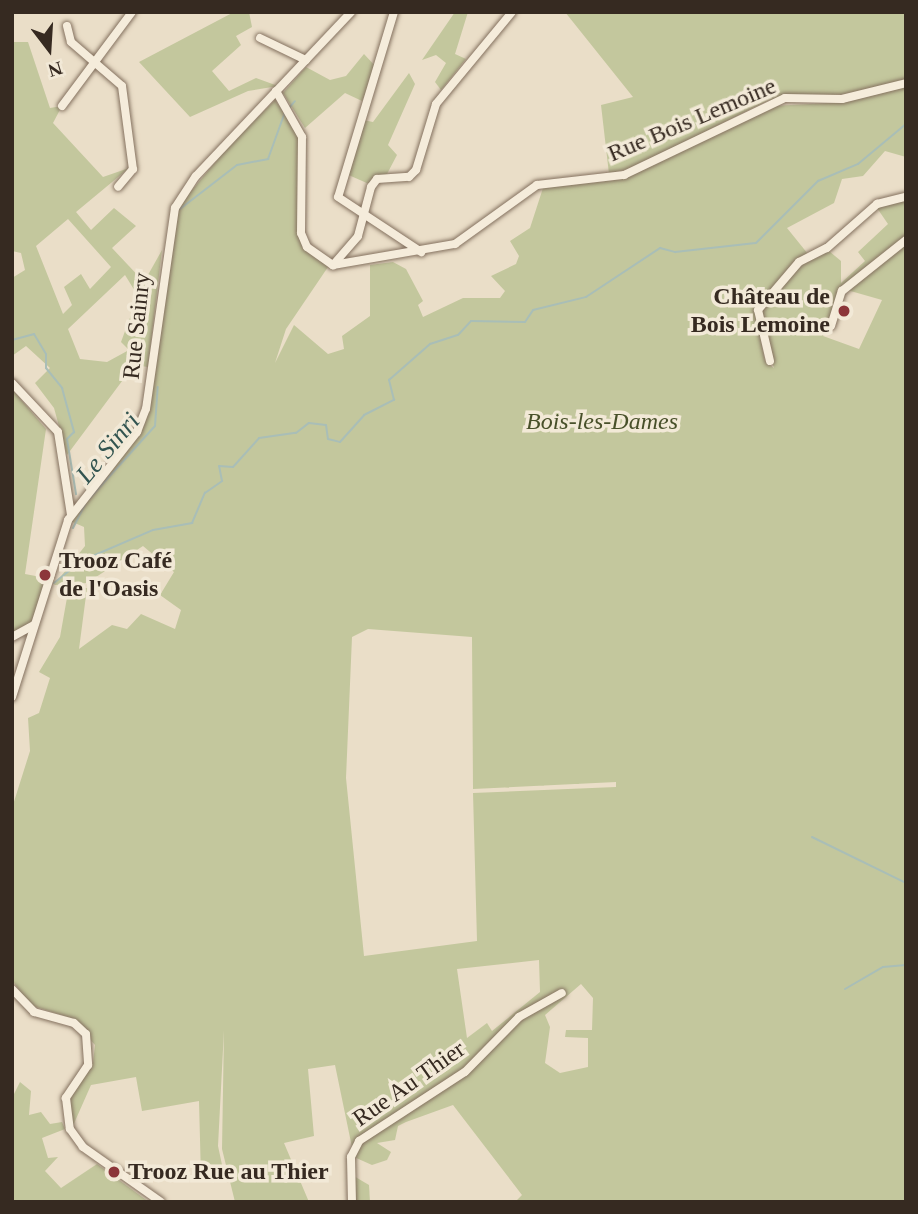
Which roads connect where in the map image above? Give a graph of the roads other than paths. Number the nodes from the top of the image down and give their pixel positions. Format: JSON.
{"nodes":[{"id":1,"x":132,"y":12,"type":"edge"},
{"id":2,"x":352,"y":12,"type":"edge"},
{"id":3,"x":394,"y":12,"type":"edge"},
{"id":4,"x":509,"y":13,"type":"edge"},
{"id":5,"x":66,"y":26,"type":"dead end"},
{"id":6,"x":260,"y":38,"type":"dead end"},
{"id":7,"x":306,"y":60,"type":"junction"},
{"id":8,"x":95,"y":62,"type":"junction"},
{"id":9,"x":906,"y":83,"type":"edge"},
{"id":10,"x":276,"y":91,"type":"junction"},
{"id":11,"x":62,"y":106,"type":"dead end"},
{"id":12,"x":118,"y":187,"type":"dead end"},
{"id":13,"x":906,"y":197,"type":"edge"},
{"id":14,"x":366,"y":218,"type":"junction"},
{"id":15,"x":906,"y":240,"type":"edge"},
{"id":16,"x":421,"y":252,"type":"junction"},
{"id":17,"x":333,"y":265,"type":"junction"},
{"id":18,"x":831,"y":326,"type":"dead end"},
{"id":19,"x":770,"y":361,"type":"dead end"},
{"id":20,"x":12,"y":383,"type":"edge"},
{"id":21,"x":71,"y":515,"type":"junction"},
{"id":22,"x":34,"y":625,"type":"junction"},
{"id":23,"x":12,"y":637,"type":"edge"},
{"id":24,"x":12,"y":697,"type":"edge"},
{"id":25,"x":12,"y":989,"type":"edge"},
{"id":26,"x":562,"y":993,"type":"dead end"},
{"id":27,"x":157,"y":1200,"type":"edge"},
{"id":28,"x":352,"y":1202,"type":"edge"}],
"edges":[{"from":1,"to":8,"type":"street"},
{"from":2,"to":7,"type":"street","name":"Rue Sainry"},
{"from":3,"to":14,"type":"street"},
{"from":4,"to":14,"type":"street"},
{"from":5,"to":8,"type":"street"},
{"from":6,"to":7,"type":"street"},
{"from":7,"to":10,"type":"street","name":"Rue Sainry"},
{"from":8,"to":11,"type":"street"},
{"from":8,"to":12,"type":"street"},
{"from":9,"to":16,"type":"street","name":"Rue Bois Lemoine"},
{"from":10,"to":17,"type":"street"},
{"from":10,"to":21,"type":"street","name":"Rue Sainry"},
{"from":13,"to":19,"type":"street"},
{"from":14,"to":16,"type":"street"},
{"from":14,"to":17,"type":"street"},
{"from":15,"to":18,"type":"street"},
{"from":16,"to":17,"type":"street","name":"Rue Bois Lemoine"},
{"from":20,"to":21,"type":"street"},
{"from":21,"to":22,"type":"street","name":"Rue Sainry"},
{"from":22,"to":23,"type":"street"},
{"from":22,"to":24,"type":"street","name":"Rue Sainry"},
{"from":25,"to":27,"type":"street"},
{"from":26,"to":28,"type":"street","name":"Rue Au Thier"}]}
